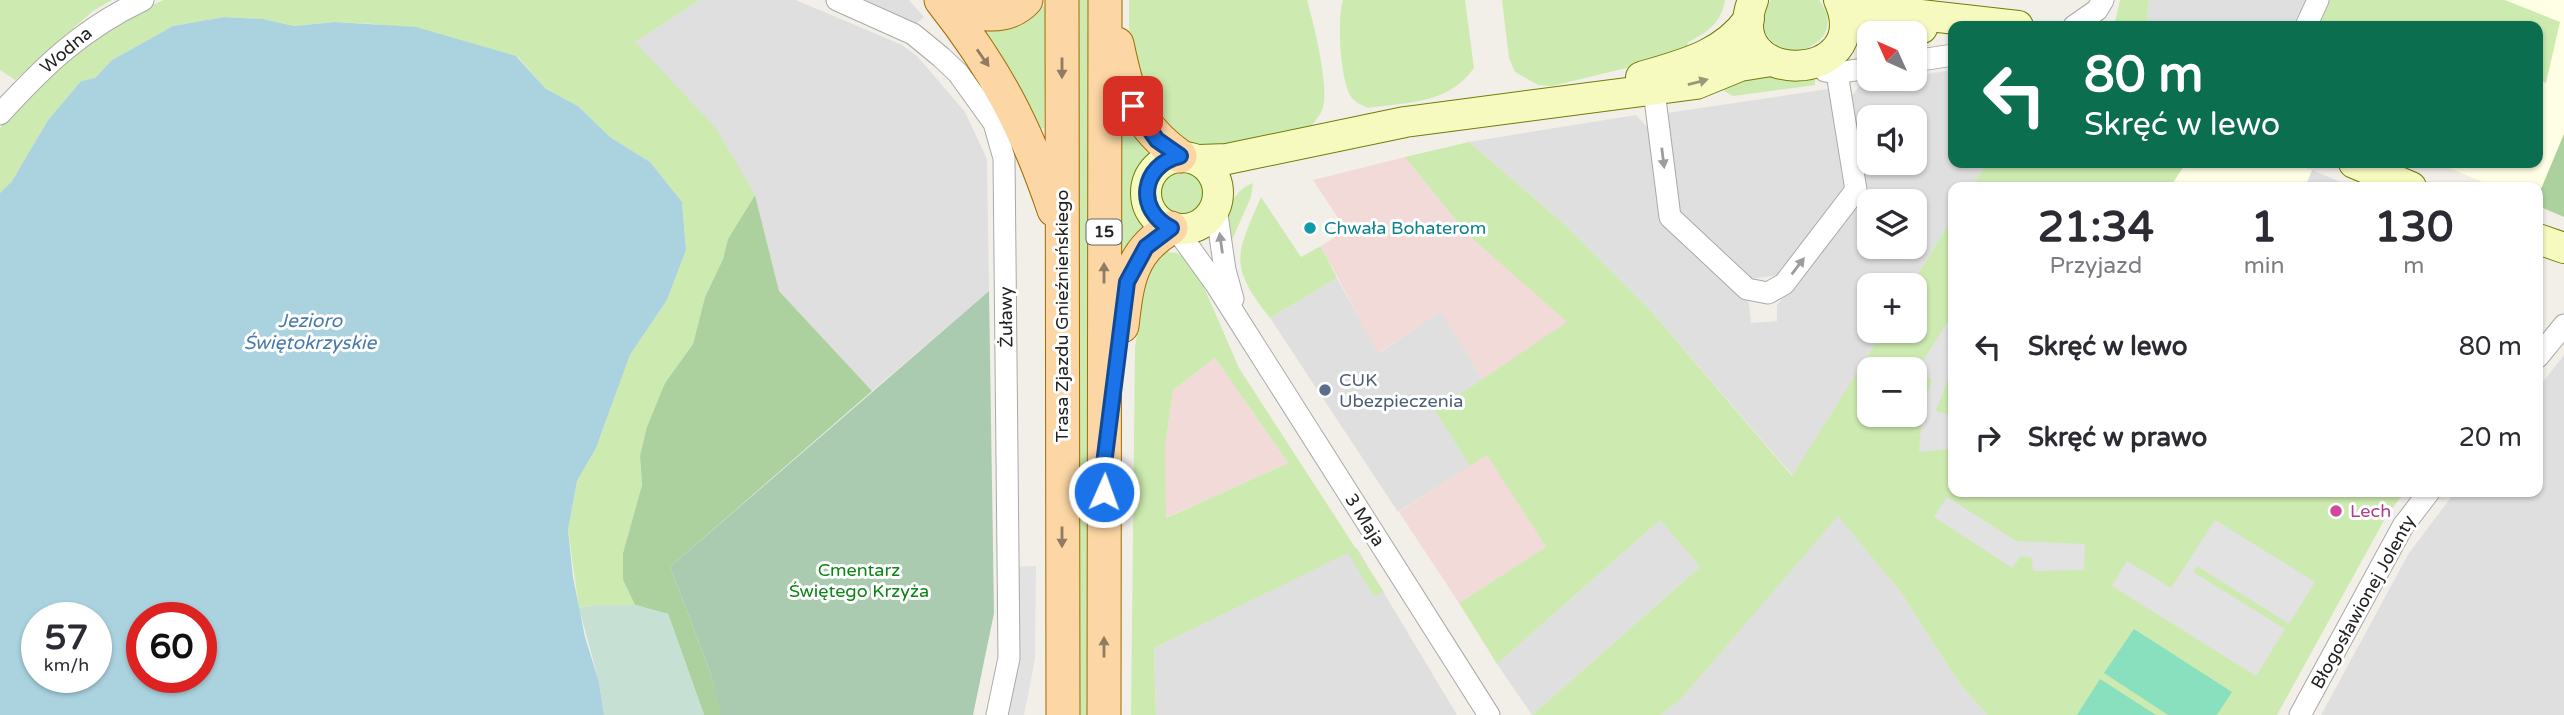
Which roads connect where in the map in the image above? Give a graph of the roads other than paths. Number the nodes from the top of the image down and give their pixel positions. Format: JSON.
{"nodes":[{"id":1,"x":142,"y":0,"type":"edge"},
{"id":2,"x":837,"y":0,"type":"edge"},
{"id":3,"x":1026,"y":0,"type":"edge"},
{"id":4,"x":1062,"y":0,"type":"edge"},
{"id":5,"x":1105,"y":0,"type":"edge"},
{"id":6,"x":1111,"y":0,"type":"edge"},
{"id":7,"x":1952,"y":0,"type":"edge"},
{"id":8,"x":2103,"y":0,"type":"edge"},
{"id":9,"x":2318,"y":0,"type":"edge"},
{"id":10,"x":942,"y":1,"type":"edge"},
{"id":11,"x":1841,"y":3,"type":"edge"},
{"id":12,"x":1751,"y":10,"type":"edge"},
{"id":13,"x":1975,"y":21,"type":"edge"},
{"id":14,"x":2013,"y":21,"type":"edge"},
{"id":15,"x":2081,"y":21,"type":"edge"},
{"id":16,"x":2308,"y":21,"type":"edge"},
{"id":17,"x":1948,"y":27,"type":"edge"},
{"id":18,"x":1927,"y":29,"type":"edge"},
{"id":19,"x":1857,"y":36,"type":"edge"},
{"id":20,"x":1840,"y":40,"type":"junction"},
{"id":21,"x":1948,"y":56,"type":"edge"},
{"id":22,"x":1927,"y":59,"type":"edge"},
{"id":23,"x":1771,"y":61,"type":"junction"},
{"id":24,"x":1857,"y":68,"type":"edge"},
{"id":25,"x":1825,"y":69,"type":"junction"},
{"id":26,"x":1654,"y":90,"type":"junction"},
{"id":27,"x":1582,"y":98,"type":"junction"},
{"id":28,"x":0,"y":114,"type":"edge"},
{"id":29,"x":1326,"y":139,"type":"junction"},
{"id":30,"x":1189,"y":158,"type":"junction"},
{"id":31,"x":2366,"y":168,"type":"edge"},
{"id":32,"x":2399,"y":182,"type":"edge"},
{"id":33,"x":1217,"y":203,"type":"junction"},
{"id":34,"x":1173,"y":229,"type":"junction"},
{"id":35,"x":1063,"y":235,"type":"junction"},
{"id":36,"x":2543,"y":241,"type":"edge"},
{"id":37,"x":2564,"y":248,"type":"edge"},
{"id":38,"x":1241,"y":325,"type":"junction"},
{"id":39,"x":2564,"y":325,"type":"edge"},
{"id":40,"x":2543,"y":351,"type":"edge"},
{"id":41,"x":1104,"y":464,"type":"junction"},
{"id":42,"x":2425,"y":497,"type":"edge"},
{"id":43,"x":997,"y":715,"type":"edge"},
{"id":44,"x":1063,"y":715,"type":"edge"},
{"id":45,"x":1104,"y":715,"type":"edge"},
{"id":46,"x":1489,"y":715,"type":"edge"},
{"id":47,"x":2300,"y":715,"type":"edge"}],
"edges":[{"from":1,"to":28,"type":"street","name":"Wodna"},
{"from":2,"to":43,"type":"street","name":"Żuławy"},
{"from":3,"to":10,"type":"main road"},
{"from":4,"to":35,"type":"main road","name":"Trasa Zjazdu Gnieźnieńskiego","number":"15","one_way":true},
{"from":41,"to":5,"type":"main road","number":"15","one_way":true},
{"from":6,"to":30,"type":"main road"},
{"from":7,"to":14,"type":"street"},
{"from":8,"to":15,"type":"street"},
{"from":9,"to":16,"type":"street"},
{"from":10,"to":35,"type":"main road","one_way":true},
{"from":11,"to":13,"type":"street"},
{"from":11,"to":20,"type":"street"},
{"from":12,"to":23,"type":"street"},
{"from":12,"to":27,"type":"street"},
{"from":17,"to":18,"type":"street"},
{"from":19,"to":20,"type":"street"},
{"from":20,"to":25,"type":"street"},
{"from":21,"to":22,"type":"street"},
{"from":23,"to":25,"type":"street"},
{"from":26,"to":23,"type":"street","one_way":true},
{"from":24,"to":25,"type":"street"},
{"from":26,"to":25,"type":"street","one_way":true},
{"from":26,"to":27,"type":"street"},
{"from":27,"to":29,"type":"street"},
{"from":29,"to":30,"type":"street"},
{"from":29,"to":33,"type":"street"},
{"from":30,"to":33,"type":"street"},
{"from":30,"to":34,"type":"street"},
{"from":31,"to":32,"type":"street"},
{"from":33,"to":34,"type":"street"},
{"from":38,"to":33,"type":"street","name":"3 Maja","one_way":true},
{"from":34,"to":38,"type":"street","name":"3 Maja"},
{"from":34,"to":41,"type":"main road"},
{"from":35,"to":44,"type":"main road","name":"Trasa Zjazdu Gnieźnieńskiego","number":"15","one_way":true},
{"from":36,"to":37,"type":"street"},
{"from":38,"to":46,"type":"street","name":"3 Maja"},
{"from":39,"to":40,"type":"street"},
{"from":45,"to":41,"type":"main road","number":"15","one_way":true},
{"from":42,"to":47,"type":"street","name":"Błogosławionej Jolenty"}]}
